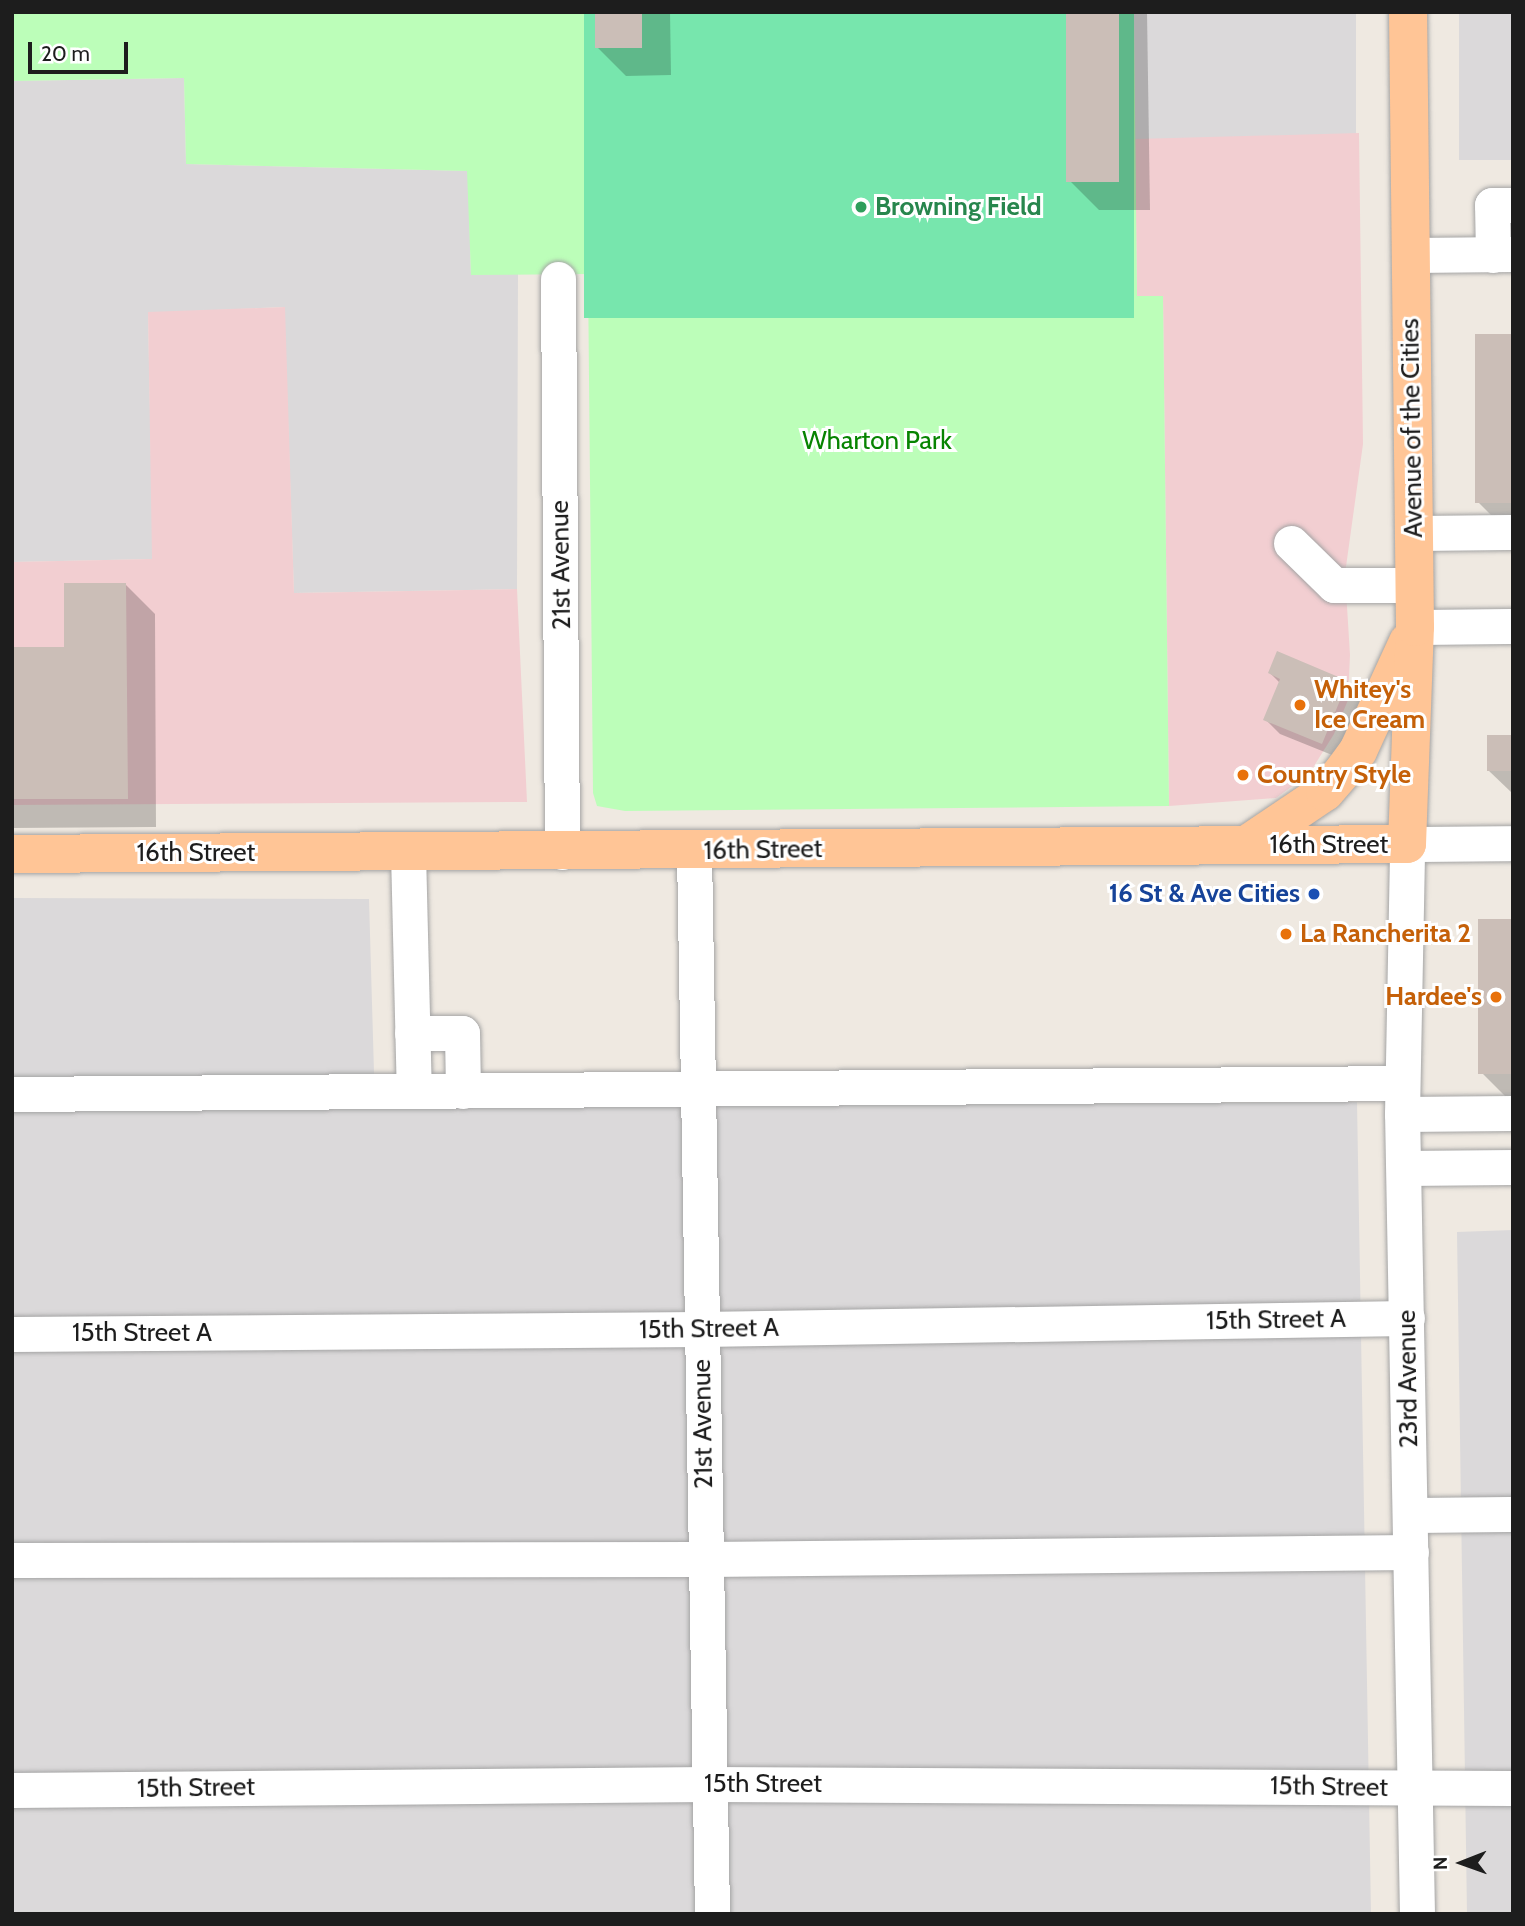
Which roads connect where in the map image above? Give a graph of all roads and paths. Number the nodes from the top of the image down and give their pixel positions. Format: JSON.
{"nodes":[{"id":1,"x":1408,"y":12,"type":"edge"},
{"id":2,"x":1513,"y":205,"type":"edge"},
{"id":3,"x":1503,"y":254,"type":"edge"},
{"id":4,"x":1411,"y":255,"type":"junction"},
{"id":5,"x":558,"y":279,"type":"dead end"},
{"id":6,"x":1513,"y":532,"type":"edge"},
{"id":7,"x":1413,"y":533,"type":"junction"},
{"id":8,"x":1291,"y":543,"type":"dead end"},
{"id":9,"x":1414,"y":585,"type":"junction"},
{"id":10,"x":1513,"y":626,"type":"edge"},
{"id":11,"x":1415,"y":627,"type":"junction"},
{"id":12,"x":1513,"y":843,"type":"edge"},
{"id":13,"x":1407,"y":844,"type":"junction"},
{"id":14,"x":1246,"y":845,"type":"junction"},
{"id":15,"x":694,"y":851,"type":"junction"},
{"id":16,"x":408,"y":852,"type":"junction"},
{"id":17,"x":562,"y":852,"type":"junction"},
{"id":18,"x":12,"y":854,"type":"edge"},
{"id":19,"x":412,"y":1033,"type":"junction"},
{"id":20,"x":699,"y":1090,"type":"junction"},
{"id":21,"x":414,"y":1091,"type":"junction"},
{"id":22,"x":463,"y":1091,"type":"junction"},
{"id":23,"x":12,"y":1094,"type":"edge"},
{"id":24,"x":1402,"y":1098,"type":"junction"},
{"id":25,"x":1513,"y":1113,"type":"edge"},
{"id":26,"x":1513,"y":1167,"type":"edge"},
{"id":27,"x":1404,"y":1168,"type":"junction"},
{"id":28,"x":1407,"y":1318,"type":"junction"},
{"id":29,"x":701,"y":1329,"type":"junction"},
{"id":30,"x":12,"y":1334,"type":"edge"},
{"id":31,"x":1513,"y":1514,"type":"edge"},
{"id":32,"x":1410,"y":1515,"type":"junction"},
{"id":33,"x":1411,"y":1552,"type":"junction"},
{"id":34,"x":706,"y":1559,"type":"junction"},
{"id":35,"x":12,"y":1560,"type":"edge"},
{"id":36,"x":709,"y":1784,"type":"junction"},
{"id":37,"x":1416,"y":1788,"type":"junction"},
{"id":38,"x":1513,"y":1788,"type":"edge"},
{"id":39,"x":12,"y":1790,"type":"edge"},
{"id":40,"x":712,"y":1914,"type":"edge"},
{"id":41,"x":1417,"y":1914,"type":"edge"}],
"edges":[{"from":1,"to":4,"type":"main road","name":"Avenue of the Cities"},
{"from":2,"to":3,"type":"street"},
{"from":3,"to":4,"type":"street"},
{"from":4,"to":7,"type":"main road","name":"Avenue of the Cities"},
{"from":5,"to":17,"type":"street","name":"21st Avenue"},
{"from":6,"to":7,"type":"street"},
{"from":7,"to":9,"type":"main road","name":"Avenue of the Cities"},
{"from":8,"to":9,"type":"street"},
{"from":9,"to":11,"type":"main road","name":"Avenue of the Cities"},
{"from":10,"to":11,"type":"street"},
{"from":11,"to":13,"type":"main road","name":"Avenue of the Cities"},
{"from":11,"to":14,"type":"main road"},
{"from":12,"to":13,"type":"street","name":"16th Street"},
{"from":13,"to":14,"type":"main road","name":"16th Street"},
{"from":13,"to":24,"type":"street","name":"23rd Avenue"},
{"from":14,"to":15,"type":"main road","name":"16th Street"},
{"from":15,"to":17,"type":"main road","name":"16th Street"},
{"from":15,"to":20,"type":"street","name":"21st Avenue"},
{"from":16,"to":17,"type":"main road","name":"16th Street"},
{"from":16,"to":18,"type":"main road","name":"16th Street"},
{"from":16,"to":19,"type":"street"},
{"from":19,"to":21,"type":"street"},
{"from":19,"to":22,"type":"street"},
{"from":20,"to":22,"type":"street"},
{"from":20,"to":24,"type":"street"},
{"from":20,"to":29,"type":"street","name":"21st Avenue"},
{"from":21,"to":22,"type":"street"},
{"from":21,"to":23,"type":"street"},
{"from":24,"to":25,"type":"street"},
{"from":24,"to":27,"type":"street","name":"23rd Avenue"},
{"from":26,"to":27,"type":"street"},
{"from":27,"to":28,"type":"street","name":"23rd Avenue"},
{"from":28,"to":29,"type":"street","name":"15th Street A"},
{"from":28,"to":32,"type":"street","name":"23rd Avenue"},
{"from":29,"to":30,"type":"street","name":"15th Street A"},
{"from":29,"to":34,"type":"street","name":"21st Avenue"},
{"from":31,"to":32,"type":"street"},
{"from":32,"to":33,"type":"street","name":"23rd Avenue"},
{"from":33,"to":34,"type":"street"},
{"from":33,"to":37,"type":"street","name":"23rd Avenue"},
{"from":34,"to":35,"type":"street"},
{"from":34,"to":36,"type":"street","name":"21st Avenue"},
{"from":36,"to":37,"type":"street","name":"15th Street"},
{"from":36,"to":39,"type":"street","name":"15th Street"},
{"from":36,"to":40,"type":"street","name":"21st Avenue"},
{"from":37,"to":38,"type":"street","name":"15th Street"},
{"from":37,"to":41,"type":"street","name":"23rd Avenue"}]}
